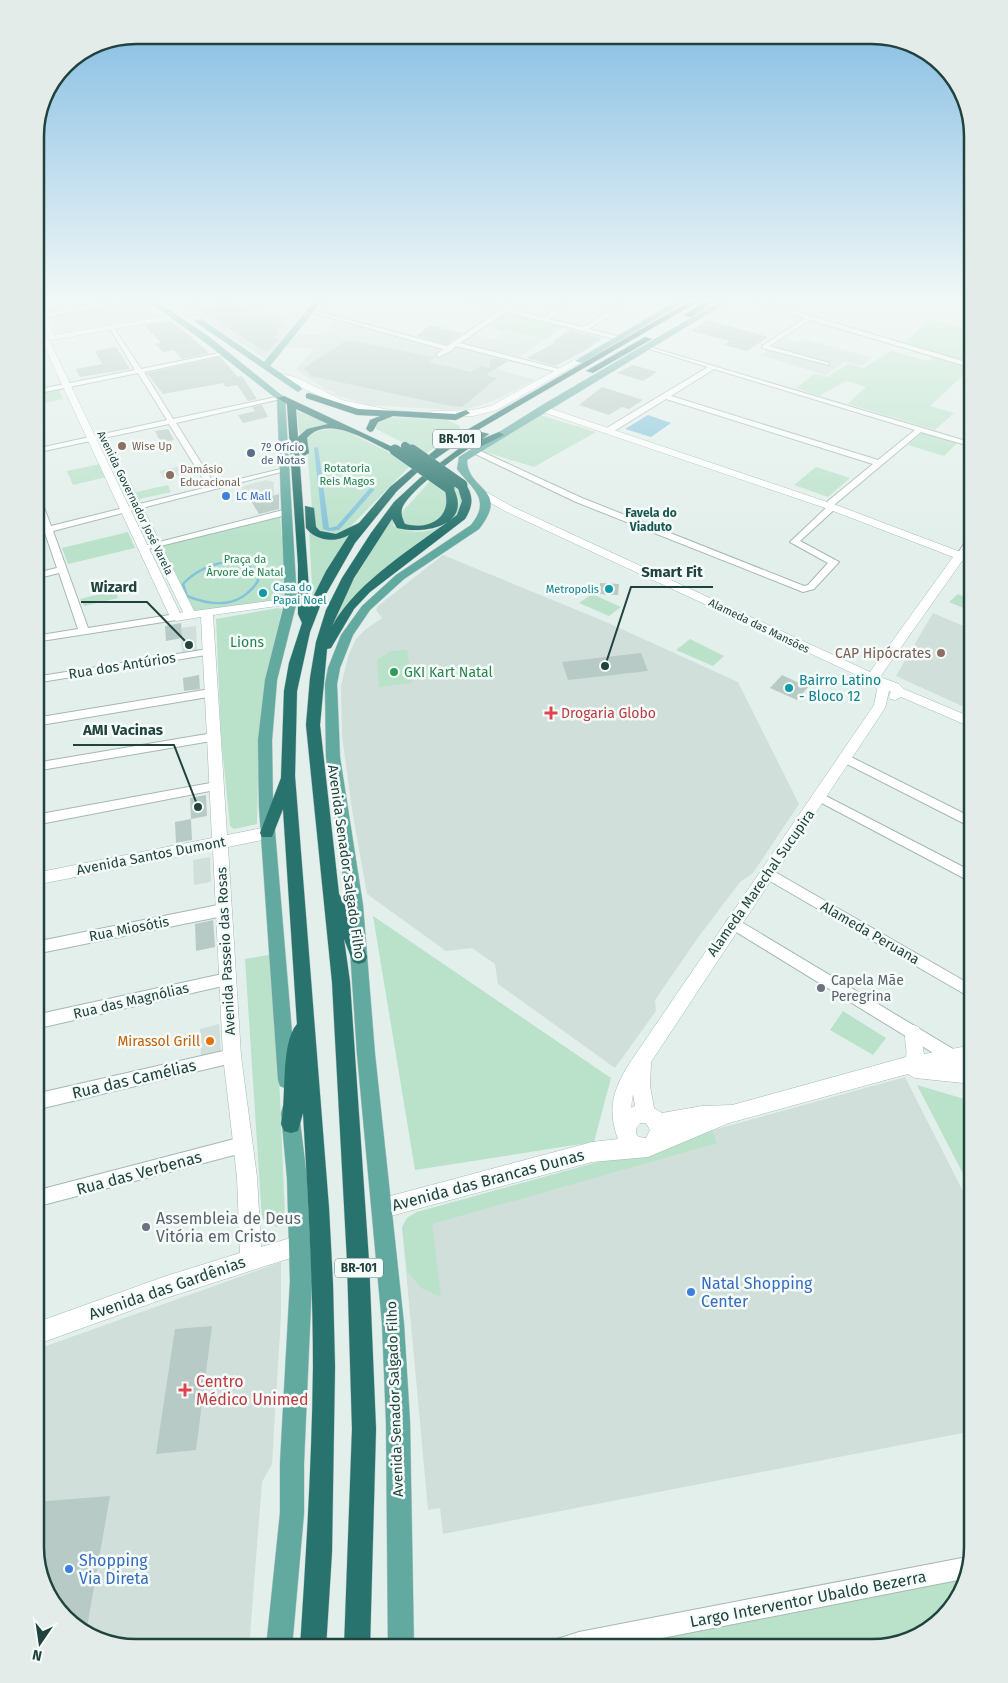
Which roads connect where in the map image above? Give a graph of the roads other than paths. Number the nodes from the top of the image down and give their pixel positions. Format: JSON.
{"nodes":[{"id":1,"x":69,"y":380,"type":"edge"},
{"id":2,"x":89,"y":380,"type":"edge"},
{"id":3,"x":144,"y":380,"type":"edge"},
{"id":4,"x":279,"y":380,"type":"edge"},
{"id":5,"x":286,"y":380,"type":"edge"},
{"id":6,"x":295,"y":380,"type":"edge"},
{"id":7,"x":550,"y":380,"type":"edge"},
{"id":8,"x":552,"y":380,"type":"edge"},
{"id":9,"x":577,"y":380,"type":"edge"},
{"id":10,"x":592,"y":380,"type":"edge"},
{"id":11,"x":692,"y":380,"type":"edge"},
{"id":12,"x":756,"y":380,"type":"edge"},
{"id":13,"x":260,"y":381,"type":"edge"},
{"id":14,"x":71,"y":383,"type":"junction"},
{"id":15,"x":44,"y":388,"type":"edge"},
{"id":16,"x":298,"y":389,"type":"joint"},
{"id":17,"x":308,"y":395,"type":"junction"},
{"id":18,"x":664,"y":396,"type":"junction"},
{"id":19,"x":284,"y":402,"type":"junction"},
{"id":20,"x":545,"y":407,"type":"junction"},
{"id":21,"x":464,"y":414,"type":"junction"},
{"id":22,"x":174,"y":423,"type":"junction"},
{"id":23,"x":344,"y":426,"type":"junction"},
{"id":24,"x":920,"y":428,"type":"junction"},
{"id":25,"x":370,"y":429,"type":"junction"},
{"id":26,"x":610,"y":429,"type":"junction"},
{"id":27,"x":498,"y":435,"type":"junction"},
{"id":28,"x":101,"y":441,"type":"junction"},
{"id":29,"x":964,"y":442,"type":"edge"},
{"id":30,"x":443,"y":447,"type":"junction"},
{"id":31,"x":44,"y":450,"type":"edge"},
{"id":32,"x":473,"y":451,"type":"junction"},
{"id":33,"x":44,"y":453,"type":"edge"},
{"id":34,"x":455,"y":454,"type":"junction"},
{"id":35,"x":878,"y":463,"type":"junction"},
{"id":36,"x":285,"y":469,"type":"junction"},
{"id":37,"x":121,"y":473,"type":"dead end"},
{"id":38,"x":212,"y":487,"type":"junction"},
{"id":39,"x":484,"y":495,"type":"junction"},
{"id":40,"x":398,"y":504,"type":"junction"},
{"id":41,"x":137,"y":505,"type":"junction"},
{"id":42,"x":831,"y":505,"type":"junction"},
{"id":43,"x":126,"y":508,"type":"junction"},
{"id":44,"x":509,"y":509,"type":"junction"},
{"id":45,"x":287,"y":512,"type":"junction"},
{"id":46,"x":486,"y":512,"type":"junction"},
{"id":47,"x":44,"y":521,"type":"edge"},
{"id":48,"x":362,"y":524,"type":"junction"},
{"id":49,"x":46,"y":527,"type":"junction"},
{"id":50,"x":429,"y":543,"type":"junction"},
{"id":51,"x":155,"y":544,"type":"junction"},
{"id":52,"x":144,"y":547,"type":"junction"},
{"id":53,"x":964,"y":555,"type":"edge"},
{"id":54,"x":964,"y":560,"type":"edge"},
{"id":55,"x":62,"y":570,"type":"junction"},
{"id":56,"x":44,"y":574,"type":"edge"},
{"id":57,"x":400,"y":577,"type":"junction"},
{"id":58,"x":291,"y":601,"type":"junction"},
{"id":59,"x":207,"y":613,"type":"junction"},
{"id":60,"x":190,"y":615,"type":"junction"},
{"id":61,"x":176,"y":618,"type":"junction"},
{"id":62,"x":307,"y":622,"type":"junction"},
{"id":63,"x":84,"y":631,"type":"junction"},
{"id":64,"x":44,"y":638,"type":"edge"},
{"id":65,"x":208,"y":652,"type":"junction"},
{"id":66,"x":319,"y":662,"type":"junction"},
{"id":67,"x":44,"y":679,"type":"edge"},
{"id":68,"x":887,"y":690,"type":"junction"},
{"id":69,"x":210,"y":693,"type":"junction"},
{"id":70,"x":964,"y":719,"type":"edge"},
{"id":71,"x":44,"y":721,"type":"edge"},
{"id":72,"x":213,"y":737,"type":"junction"},
{"id":73,"x":845,"y":758,"type":"junction"},
{"id":74,"x":44,"y":765,"type":"edge"},
{"id":75,"x":288,"y":776,"type":"junction"},
{"id":76,"x":216,"y":786,"type":"junction"},
{"id":77,"x":820,"y":797,"type":"junction"},
{"id":78,"x":44,"y":818,"type":"edge"},
{"id":79,"x":964,"y":818,"type":"edge"},
{"id":80,"x":267,"y":833,"type":"junction"},
{"id":81,"x":219,"y":842,"type":"junction"},
{"id":82,"x":768,"y":873,"type":"junction"},
{"id":83,"x":964,"y":873,"type":"edge"},
{"id":84,"x":44,"y":877,"type":"edge"},
{"id":85,"x":330,"y":890,"type":"junction"},
{"id":86,"x":223,"y":910,"type":"junction"},
{"id":87,"x":733,"y":923,"type":"junction"},
{"id":88,"x":44,"y":946,"type":"edge"},
{"id":89,"x":360,"y":957,"type":"junction"},
{"id":90,"x":227,"y":979,"type":"junction"},
{"id":91,"x":964,"y":988,"type":"edge"},
{"id":92,"x":44,"y":1020,"type":"edge"},
{"id":93,"x":305,"y":1022,"type":"junction"},
{"id":94,"x":913,"y":1033,"type":"junction"},
{"id":95,"x":964,"y":1055,"type":"edge"},
{"id":96,"x":232,"y":1056,"type":"junction"},
{"id":97,"x":952,"y":1057,"type":"junction"},
{"id":98,"x":642,"y":1061,"type":"junction"},
{"id":99,"x":906,"y":1066,"type":"junction"},
{"id":100,"x":964,"y":1069,"type":"edge"},
{"id":101,"x":964,"y":1076,"type":"edge"},
{"id":102,"x":44,"y":1100,"type":"edge"},
{"id":103,"x":725,"y":1115,"type":"junction"},
{"id":104,"x":652,"y":1118,"type":"junction"},
{"id":105,"x":291,"y":1124,"type":"junction"},
{"id":106,"x":637,"y":1138,"type":"junction"},
{"id":107,"x":242,"y":1145,"type":"junction"},
{"id":108,"x":44,"y":1197,"type":"edge"},
{"id":109,"x":383,"y":1208,"type":"junction"},
{"id":110,"x":300,"y":1246,"type":"junction"},
{"id":111,"x":251,"y":1259,"type":"junction"},
{"id":112,"x":44,"y":1329,"type":"edge"},
{"id":113,"x":961,"y":1569,"type":"edge"},
{"id":114,"x":280,"y":1639,"type":"edge"},
{"id":115,"x":313,"y":1639,"type":"edge"},
{"id":116,"x":358,"y":1639,"type":"edge"},
{"id":117,"x":401,"y":1639,"type":"edge"},
{"id":118,"x":600,"y":1639,"type":"edge"}],
"edges":[{"from":1,"to":14,"type":"street","name":"Avenida Governador José Varela"},
{"from":2,"to":14,"type":"street"},
{"from":3,"to":22,"type":"street"},
{"from":4,"to":17,"type":"main road"},
{"from":5,"to":16,"type":"main road"},
{"from":6,"to":21,"type":"street"},
{"from":7,"to":21,"type":"street"},
{"from":8,"to":30,"type":"highway","number":"BR-101"},
{"from":9,"to":34,"type":"highway","name":"Avenida Senador Salgado Filho","number":"BR-101"},
{"from":10,"to":20,"type":"main road"},
{"from":11,"to":18,"type":"street"},
{"from":12,"to":24,"type":"street"},
{"from":13,"to":19,"type":"main road"},
{"from":14,"to":15,"type":"street"},
{"from":14,"to":28,"type":"street","name":"Avenida Governador José Varela"},
{"from":16,"to":17,"type":"highway"},
{"from":17,"to":21,"type":"highway"},
{"from":17,"to":25,"type":"highway"},
{"from":18,"to":26,"type":"street"},
{"from":18,"to":35,"type":"street"},
{"from":19,"to":22,"type":"street"},
{"from":19,"to":23,"type":"highway"},
{"from":19,"to":36,"type":"main road"},
{"from":19,"to":62,"type":"highway"},
{"from":20,"to":26,"type":"street"},
{"from":20,"to":27,"type":"main road"},
{"from":22,"to":28,"type":"street"},
{"from":22,"to":38,"type":"street"},
{"from":23,"to":40,"type":"highway","bridge":true},
{"from":23,"to":48,"type":"highway"},
{"from":24,"to":29,"type":"street"},
{"from":24,"to":35,"type":"street"},
{"from":25,"to":30,"type":"highway"},
{"from":25,"to":50,"type":"highway","bridge":true},
{"from":26,"to":42,"type":"street"},
{"from":27,"to":32,"type":"main road"},
{"from":27,"to":34,"type":"highway"},
{"from":28,"to":31,"type":"street"},
{"from":28,"to":33,"type":"street"},
{"from":28,"to":43,"type":"street","name":"Avenida Governador José Varela"},
{"from":30,"to":48,"type":"highway","number":"BR-101"},
{"from":32,"to":39,"type":"main road"},
{"from":32,"to":42,"type":"street"},
{"from":34,"to":40,"type":"highway","name":"Avenida Senador Salgado Filho","number":"BR-101"},
{"from":35,"to":42,"type":"street"},
{"from":36,"to":38,"type":"street"},
{"from":36,"to":45,"type":"main road"},
{"from":37,"to":41,"type":"street","name":"Avenida Governador José Varela"},
{"from":38,"to":41,"type":"street"},
{"from":39,"to":44,"type":"street","name":"Alameda das Mansões"},
{"from":39,"to":46,"type":"main road"},
{"from":40,"to":66,"type":"highway","name":"Avenida Senador Salgado Filho","number":"BR-101"},
{"from":41,"to":43,"type":"street"},
{"from":41,"to":51,"type":"street","name":"Avenida Governador José Varela"},
{"from":42,"to":53,"type":"street"},
{"from":43,"to":49,"type":"street"},
{"from":43,"to":52,"type":"street","name":"Avenida Governador José Varela"},
{"from":44,"to":46,"type":"street"},
{"from":44,"to":68,"type":"street","name":"Alameda das Mansões"},
{"from":45,"to":51,"type":"street"},
{"from":45,"to":58,"type":"main road"},
{"from":46,"to":57,"type":"main road","name":"Avenida Senador Salgado Filho"},
{"from":47,"to":49,"type":"street"},
{"from":48,"to":62,"type":"highway","number":"BR-101"},
{"from":49,"to":55,"type":"street"},
{"from":50,"to":57,"type":"highway"},
{"from":50,"to":66,"type":"highway"},
{"from":51,"to":52,"type":"street"},
{"from":51,"to":60,"type":"street","name":"Avenida Governador José Varela"},
{"from":52,"to":61,"type":"street","name":"Avenida Governador José Varela"},
{"from":54,"to":68,"type":"street","name":"Alameda Marechal Sucupira"},
{"from":55,"to":56,"type":"street"},
{"from":55,"to":63,"type":"street"},
{"from":57,"to":89,"type":"main road","name":"Avenida Senador Salgado Filho"},
{"from":58,"to":59,"type":"street"},
{"from":58,"to":80,"type":"main road"},
{"from":59,"to":60,"type":"street"},
{"from":59,"to":65,"type":"street","name":"Avenida Passeio das Rosas"},
{"from":60,"to":61,"type":"street"},
{"from":61,"to":63,"type":"street"},
{"from":62,"to":75,"type":"highway","number":"BR-101"},
{"from":63,"to":64,"type":"street"},
{"from":65,"to":67,"type":"street","name":"Rua dos Antúrios"},
{"from":65,"to":69,"type":"street","name":"Avenida Passeio das Rosas"},
{"from":66,"to":85,"type":"highway","name":"Avenida Senador Salgado Filho","number":"BR-101"},
{"from":68,"to":70,"type":"street","name":"Alameda das Mansões"},
{"from":68,"to":73,"type":"street","name":"Alameda Marechal Sucupira"},
{"from":69,"to":71,"type":"street"},
{"from":69,"to":72,"type":"street","name":"Avenida Passeio das Rosas"},
{"from":72,"to":74,"type":"street"},
{"from":72,"to":76,"type":"street","name":"Avenida Passeio das Rosas"},
{"from":73,"to":77,"type":"street","name":"Alameda Marechal Sucupira"},
{"from":73,"to":79,"type":"street"},
{"from":75,"to":80,"type":"highway"},
{"from":75,"to":93,"type":"highway","number":"BR-101"},
{"from":76,"to":78,"type":"street"},
{"from":76,"to":81,"type":"street","name":"Avenida Passeio das Rosas"},
{"from":77,"to":82,"type":"street","name":"Alameda Marechal Sucupira"},
{"from":77,"to":83,"type":"street"},
{"from":80,"to":81,"type":"street","name":"Avenida Santos Dumont"},
{"from":80,"to":105,"type":"main road"},
{"from":81,"to":84,"type":"street","name":"Avenida Santos Dumont"},
{"from":81,"to":86,"type":"street","name":"Avenida Passeio das Rosas"},
{"from":82,"to":87,"type":"street","name":"Alameda Marechal Sucupira"},
{"from":82,"to":91,"type":"street","name":"Alameda Peruana"},
{"from":85,"to":89,"type":"highway"},
{"from":85,"to":116,"type":"highway","name":"Avenida Senador Salgado Filho","number":"BR-101"},
{"from":86,"to":88,"type":"street","name":"Rua Miosótis"},
{"from":86,"to":90,"type":"street","name":"Avenida Passeio das Rosas"},
{"from":87,"to":94,"type":"street"},
{"from":87,"to":98,"type":"street","name":"Alameda Marechal Sucupira"},
{"from":89,"to":109,"type":"main road","name":"Avenida Senador Salgado Filho"},
{"from":90,"to":92,"type":"street","name":"Rua das Magnólias"},
{"from":90,"to":96,"type":"street","name":"Avenida Passeio das Rosas"},
{"from":93,"to":105,"type":"highway"},
{"from":93,"to":115,"type":"highway","number":"BR-101"},
{"from":94,"to":97,"type":"street"},
{"from":94,"to":99,"type":"street"},
{"from":95,"to":97,"type":"street","name":"Avenida das Brancas Dunas"},
{"from":96,"to":102,"type":"street","name":"Rua das Camélias"},
{"from":96,"to":107,"type":"street","name":"Avenida Passeio das Rosas"},
{"from":97,"to":99,"type":"street","name":"Avenida das Brancas Dunas"},
{"from":97,"to":100,"type":"street"},
{"from":98,"to":104,"type":"street"},
{"from":98,"to":106,"type":"street","name":"Alameda Marechal Sucupira"},
{"from":99,"to":101,"type":"street","name":"Avenida das Brancas Dunas"},
{"from":99,"to":103,"type":"street","name":"Avenida das Brancas Dunas"},
{"from":103,"to":104,"type":"street","name":"Avenida das Brancas Dunas"},
{"from":103,"to":106,"type":"street","name":"Avenida das Brancas Dunas"},
{"from":104,"to":106,"type":"street"},
{"from":104,"to":106,"type":"street"},
{"from":105,"to":110,"type":"main road"},
{"from":106,"to":109,"type":"street","name":"Avenida das Brancas Dunas"},
{"from":107,"to":108,"type":"street","name":"Rua das Verbenas"},
{"from":107,"to":111,"type":"street","name":"Avenida Passeio das Rosas"},
{"from":109,"to":117,"type":"main road","name":"Avenida Senador Salgado Filho"},
{"from":110,"to":111,"type":"street","name":"Avenida das Gardênias"},
{"from":110,"to":114,"type":"main road"},
{"from":111,"to":112,"type":"street","name":"Avenida das Gardênias"},
{"from":113,"to":118,"type":"street","name":"Largo Interventor Ubaldo Bezerra"}]}
